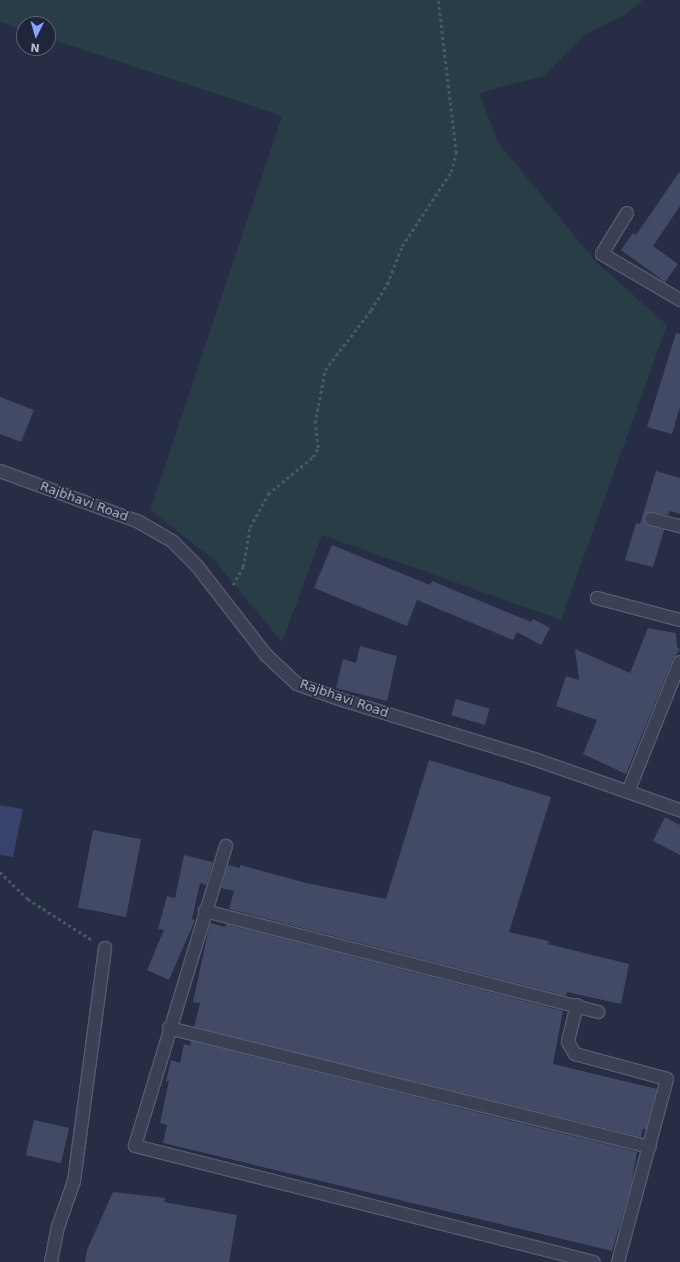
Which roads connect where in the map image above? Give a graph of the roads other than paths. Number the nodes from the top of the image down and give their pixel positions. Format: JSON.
{"nodes":[{"id":1,"x":626,"y":213,"type":"dead end"},
{"id":2,"x":680,"y":300,"type":"edge"},
{"id":3,"x":0,"y":471,"type":"edge"},
{"id":4,"x":651,"y":519,"type":"dead end"},
{"id":5,"x":680,"y":526,"type":"edge"},
{"id":6,"x":597,"y":598,"type":"dead end"},
{"id":7,"x":680,"y":620,"type":"edge"},
{"id":8,"x":680,"y":662,"type":"edge"},
{"id":9,"x":628,"y":792,"type":"junction"},
{"id":10,"x":680,"y":810,"type":"edge"},
{"id":11,"x":226,"y":846,"type":"dead end"},
{"id":12,"x":205,"y":911,"type":"junction"},
{"id":13,"x":105,"y":948,"type":"road end"},
{"id":14,"x":577,"y":1005,"type":"junction"},
{"id":15,"x":598,"y":1012,"type":"dead end"},
{"id":16,"x":169,"y":1028,"type":"junction"},
{"id":17,"x":649,"y":1146,"type":"junction"},
{"id":18,"x":51,"y":1262,"type":"edge"},
{"id":19,"x":594,"y":1262,"type":"edge"},
{"id":20,"x":618,"y":1262,"type":"edge"}],
"edges":[{"from":1,"to":2,"type":"street"},
{"from":3,"to":9,"type":"street","name":"Rajbhavi Road"},
{"from":4,"to":5,"type":"street"},
{"from":6,"to":7,"type":"street"},
{"from":8,"to":9,"type":"street"},
{"from":9,"to":10,"type":"street","name":"Rajbhavi Road"},
{"from":11,"to":12,"type":"street"},
{"from":12,"to":14,"type":"street"},
{"from":12,"to":16,"type":"street"},
{"from":13,"to":18,"type":"street"},
{"from":14,"to":15,"type":"street"},
{"from":14,"to":17,"type":"street"},
{"from":16,"to":17,"type":"street"},
{"from":16,"to":19,"type":"street"},
{"from":17,"to":20,"type":"street"}]}
